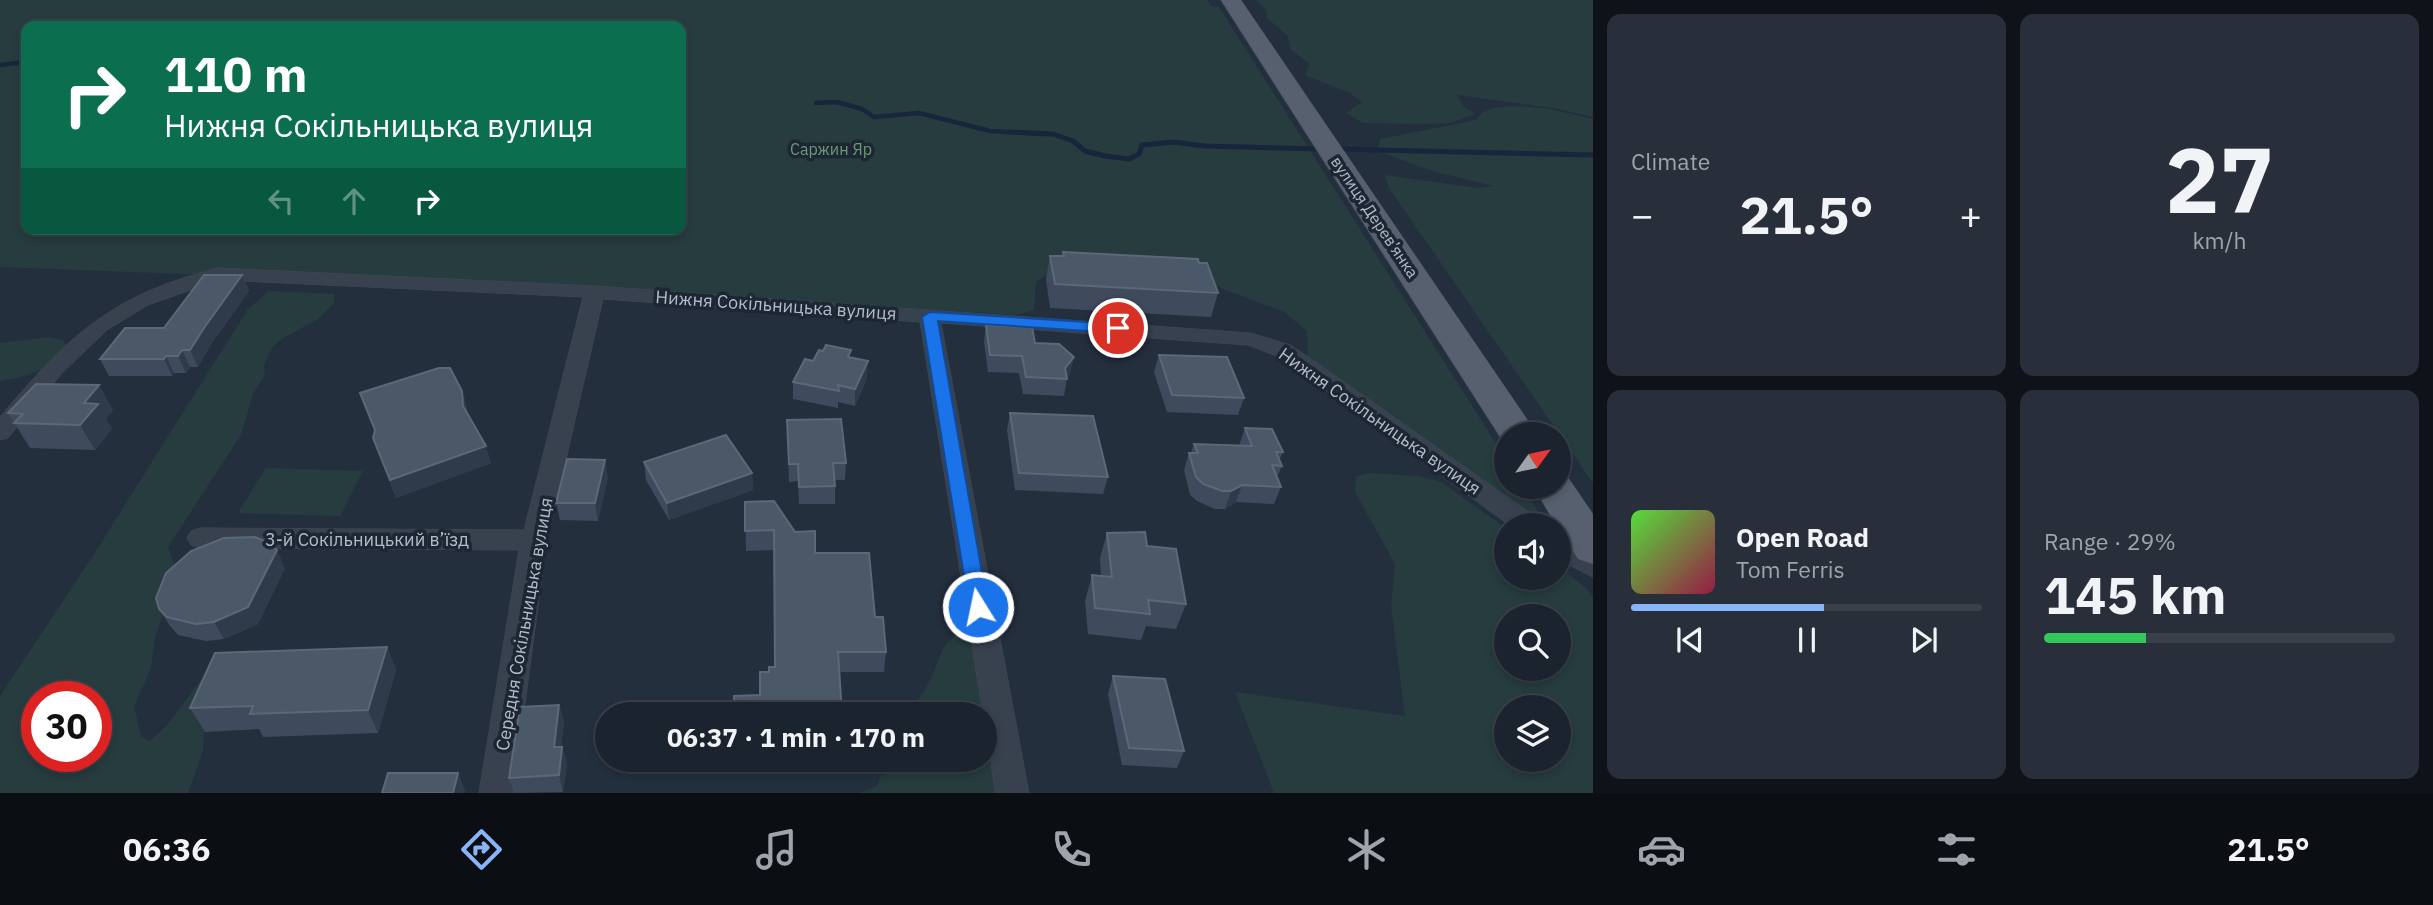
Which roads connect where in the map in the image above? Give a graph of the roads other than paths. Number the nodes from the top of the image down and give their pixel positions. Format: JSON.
{"nodes":[{"id":1,"x":1231,"y":0,"type":"edge"},
{"id":2,"x":594,"y":292,"type":"junction"},
{"id":3,"x":930,"y":317,"type":"junction"},
{"id":4,"x":1510,"y":422,"type":"edge"},
{"id":5,"x":0,"y":432,"type":"edge"},
{"id":6,"x":1561,"y":499,"type":"edge"},
{"id":7,"x":1511,"y":513,"type":"edge"},
{"id":8,"x":200,"y":538,"type":"dead end"},
{"id":9,"x":534,"y":540,"type":"junction"},
{"id":10,"x":1593,"y":548,"type":"edge"},
{"id":11,"x":1571,"y":554,"type":"edge"},
{"id":12,"x":1593,"y":567,"type":"edge"},
{"id":13,"x":496,"y":793,"type":"edge"},
{"id":14,"x":1012,"y":793,"type":"edge"}],
"edges":[{"from":1,"to":4,"type":"main road","name":"вулиця Дерев’янка"},
{"from":2,"to":3,"type":"street","name":"Нижня Сокільницька вулиця"},
{"from":2,"to":5,"type":"street","name":"Нижня Сокільницька вулиця"},
{"from":2,"to":9,"type":"street","name":"Середня Сокільницька вулиця"},
{"from":3,"to":7,"type":"street","name":"Нижня Сокільницька вулиця"},
{"from":3,"to":14,"type":"street"},
{"from":6,"to":10,"type":"main road"},
{"from":8,"to":9,"type":"street","name":"3-й Сокільницький в’їзд"},
{"from":9,"to":13,"type":"street","name":"Середня Сокільницька вулиця"},
{"from":11,"to":12,"type":"street"}]}
